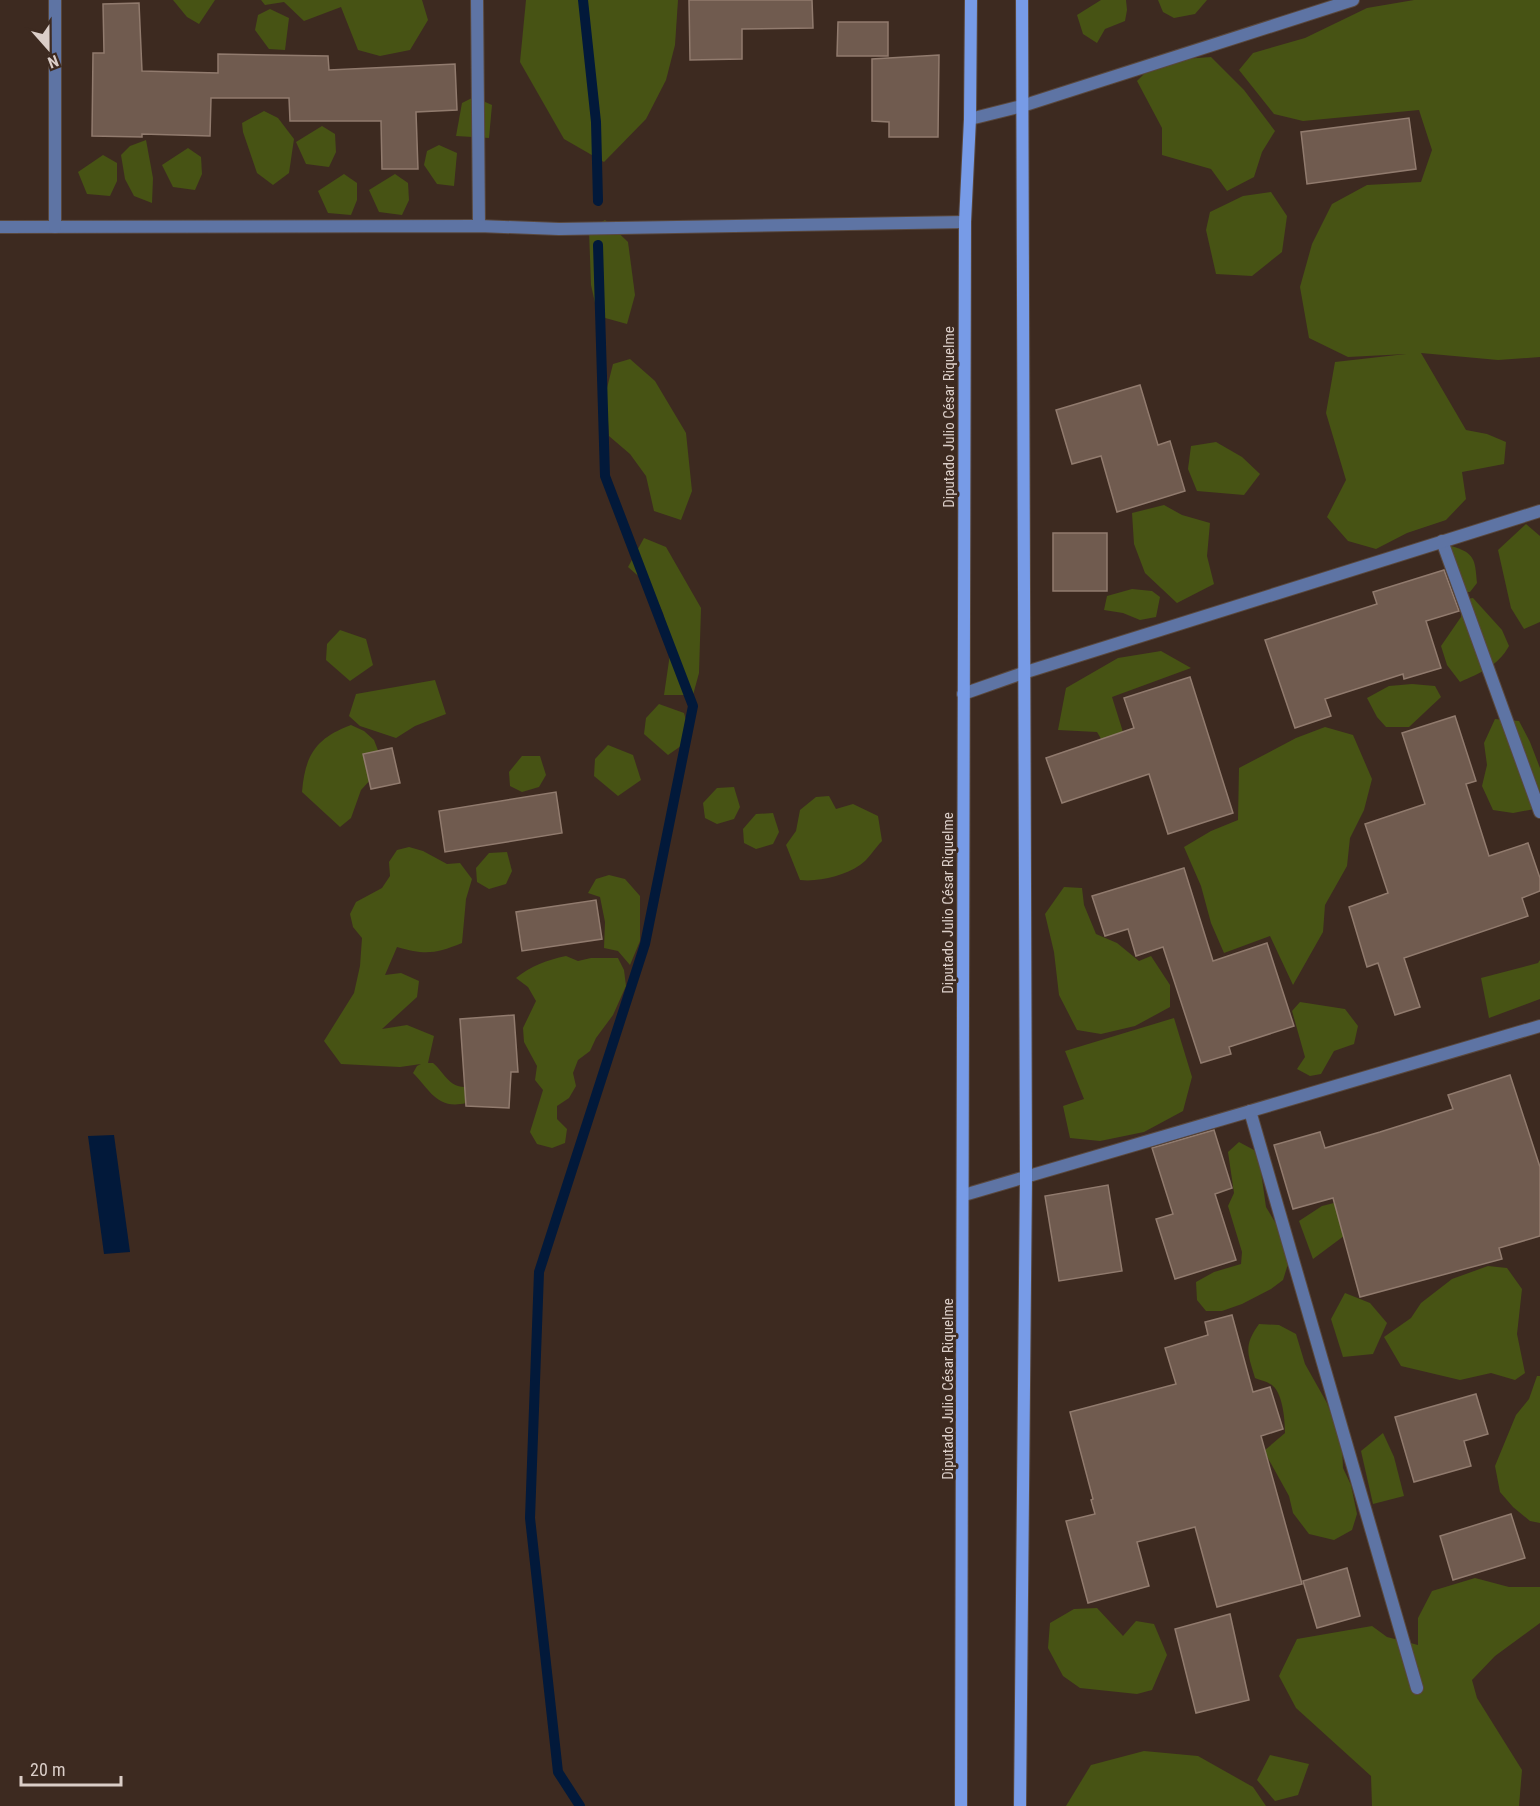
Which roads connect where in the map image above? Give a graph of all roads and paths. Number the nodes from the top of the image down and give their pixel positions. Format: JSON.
{"nodes":[{"id":1,"x":55,"y":0,"type":"edge"},
{"id":2,"x":477,"y":0,"type":"edge"},
{"id":3,"x":970,"y":0,"type":"edge"},
{"id":4,"x":1022,"y":0,"type":"edge"},
{"id":5,"x":1353,"y":0,"type":"edge"},
{"id":6,"x":1022,"y":106,"type":"junction"},
{"id":7,"x":970,"y":119,"type":"junction"},
{"id":8,"x":965,"y":222,"type":"junction"},
{"id":9,"x":479,"y":226,"type":"junction"},
{"id":10,"x":0,"y":227,"type":"edge"},
{"id":11,"x":55,"y":227,"type":"junction"},
{"id":12,"x":1540,"y":510,"type":"edge"},
{"id":13,"x":1442,"y":541,"type":"junction"},
{"id":14,"x":1023,"y":673,"type":"junction"},
{"id":15,"x":963,"y":694,"type":"junction"},
{"id":16,"x":1540,"y":812,"type":"edge"},
{"id":17,"x":1540,"y":1026,"type":"edge"},
{"id":18,"x":1250,"y":1111,"type":"junction"},
{"id":19,"x":1026,"y":1176,"type":"junction"},
{"id":20,"x":964,"y":1195,"type":"junction"},
{"id":21,"x":1417,"y":1688,"type":"dead end"},
{"id":22,"x":961,"y":1806,"type":"edge"},
{"id":23,"x":1020,"y":1806,"type":"edge"}],
"edges":[{"from":1,"to":11,"type":"street"},
{"from":2,"to":9,"type":"street"},
{"from":3,"to":7,"type":"street","name":"Diputado Julio César Riquelme"},
{"from":4,"to":6,"type":"street"},
{"from":5,"to":6,"type":"street"},
{"from":6,"to":7,"type":"street"},
{"from":6,"to":14,"type":"street"},
{"from":7,"to":8,"type":"street","name":"Diputado Julio César Riquelme"},
{"from":8,"to":9,"type":"street"},
{"from":8,"to":15,"type":"street","name":"Diputado Julio César Riquelme"},
{"from":9,"to":11,"type":"street"},
{"from":10,"to":11,"type":"street"},
{"from":12,"to":13,"type":"street"},
{"from":13,"to":14,"type":"street"},
{"from":13,"to":16,"type":"street"},
{"from":14,"to":15,"type":"street"},
{"from":14,"to":19,"type":"street"},
{"from":15,"to":20,"type":"street","name":"Diputado Julio César Riquelme"},
{"from":17,"to":18,"type":"street"},
{"from":18,"to":19,"type":"street"},
{"from":18,"to":21,"type":"street"},
{"from":19,"to":20,"type":"street"},
{"from":19,"to":23,"type":"street"},
{"from":20,"to":22,"type":"street","name":"Diputado Julio César Riquelme"}]}
